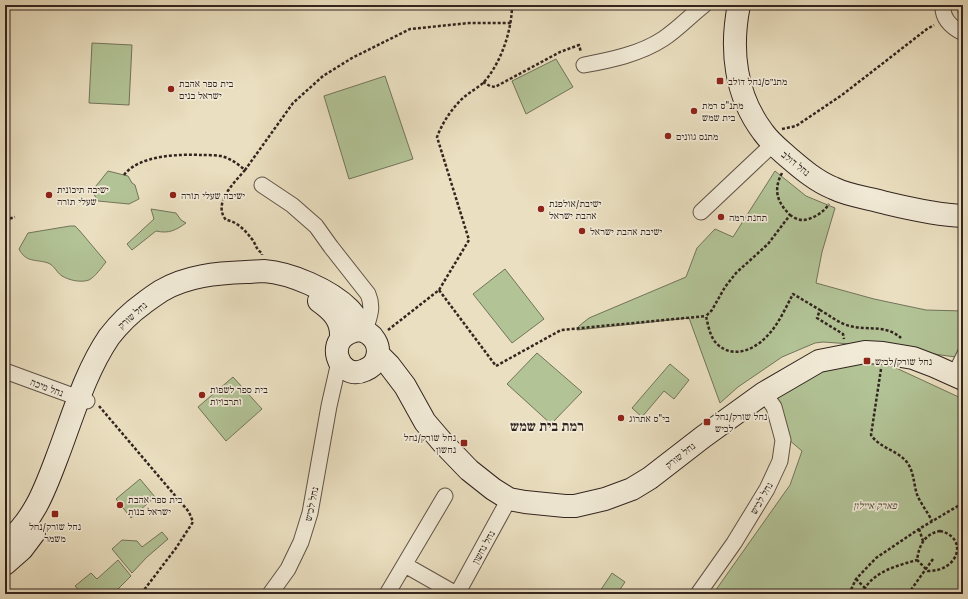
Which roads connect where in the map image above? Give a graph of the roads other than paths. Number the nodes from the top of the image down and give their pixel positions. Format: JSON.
{"nodes":[{"id":1,"x":704,"y":5,"type":"edge"},
{"id":2,"x":739,"y":5,"type":"edge"},
{"id":3,"x":944,"y":5,"type":"edge"},
{"id":4,"x":963,"y":33,"type":"edge"},
{"id":5,"x":584,"y":65,"type":"road end"},
{"id":6,"x":768,"y":138,"type":"junction"},
{"id":7,"x":262,"y":185,"type":"dead end"},
{"id":8,"x":701,"y":212,"type":"dead end"},
{"id":9,"x":963,"y":216,"type":"edge"},
{"id":10,"x":341,"y":338,"type":"junction"},
{"id":11,"x":373,"y":342,"type":"junction"},
{"id":12,"x":963,"y":351,"type":"edge"},
{"id":13,"x":353,"y":369,"type":"junction"},
{"id":14,"x":5,"y":371,"type":"edge"},
{"id":15,"x":957,"y":376,"type":"edge"},
{"id":16,"x":764,"y":393,"type":"junction"},
{"id":17,"x":89,"y":402,"type":"junction"},
{"id":18,"x":416,"y":407,"type":"junction"},
{"id":19,"x":445,"y":496,"type":"dead end"},
{"id":20,"x":508,"y":499,"type":"junction"},
{"id":21,"x":5,"y":544,"type":"edge"},
{"id":22,"x":5,"y":564,"type":"edge"},
{"id":23,"x":405,"y":565,"type":"junction"},
{"id":24,"x":270,"y":594,"type":"edge"},
{"id":25,"x":387,"y":594,"type":"edge"},
{"id":26,"x":456,"y":594,"type":"edge"},
{"id":27,"x":698,"y":594,"type":"edge"}],
"edges":[{"from":1,"to":5,"type":"street"},
{"from":2,"to":6,"type":"street","name":"נחל דולב"},
{"from":3,"to":4,"type":"street"},
{"from":6,"to":8,"type":"street"},
{"from":6,"to":9,"type":"street","name":"נחל דולב"},
{"from":7,"to":11,"type":"street"},
{"from":10,"to":11,"type":"street"},
{"from":10,"to":13,"type":"street"},
{"from":10,"to":17,"type":"street","name":"נחל שורק"},
{"from":11,"to":13,"type":"street"},
{"from":11,"to":17,"type":"street","name":"נחל שורק"},
{"from":11,"to":18,"type":"street","name":"נחל שורק"},
{"from":12,"to":15,"type":"lane"},
{"from":13,"to":18,"type":"street","name":"נחל שורק"},
{"from":13,"to":24,"type":"street","name":"נחל לכיש"},
{"from":14,"to":17,"type":"street","name":"נחל מיכה"},
{"from":15,"to":16,"type":"street","name":"נחל שורק"},
{"from":16,"to":20,"type":"street","name":"נחל שורק"},
{"from":16,"to":27,"type":"street","name":"נחל לכיש"},
{"from":17,"to":21,"type":"street","name":"נחל שורק"},
{"from":17,"to":22,"type":"street","name":"נחל שורק"},
{"from":18,"to":20,"type":"street","name":"נחל שורק"},
{"from":19,"to":23,"type":"street"},
{"from":20,"to":26,"type":"street","name":"נחל נחשון"},
{"from":23,"to":25,"type":"street"},
{"from":23,"to":26,"type":"street","name":"נחל נחשון"}]}
